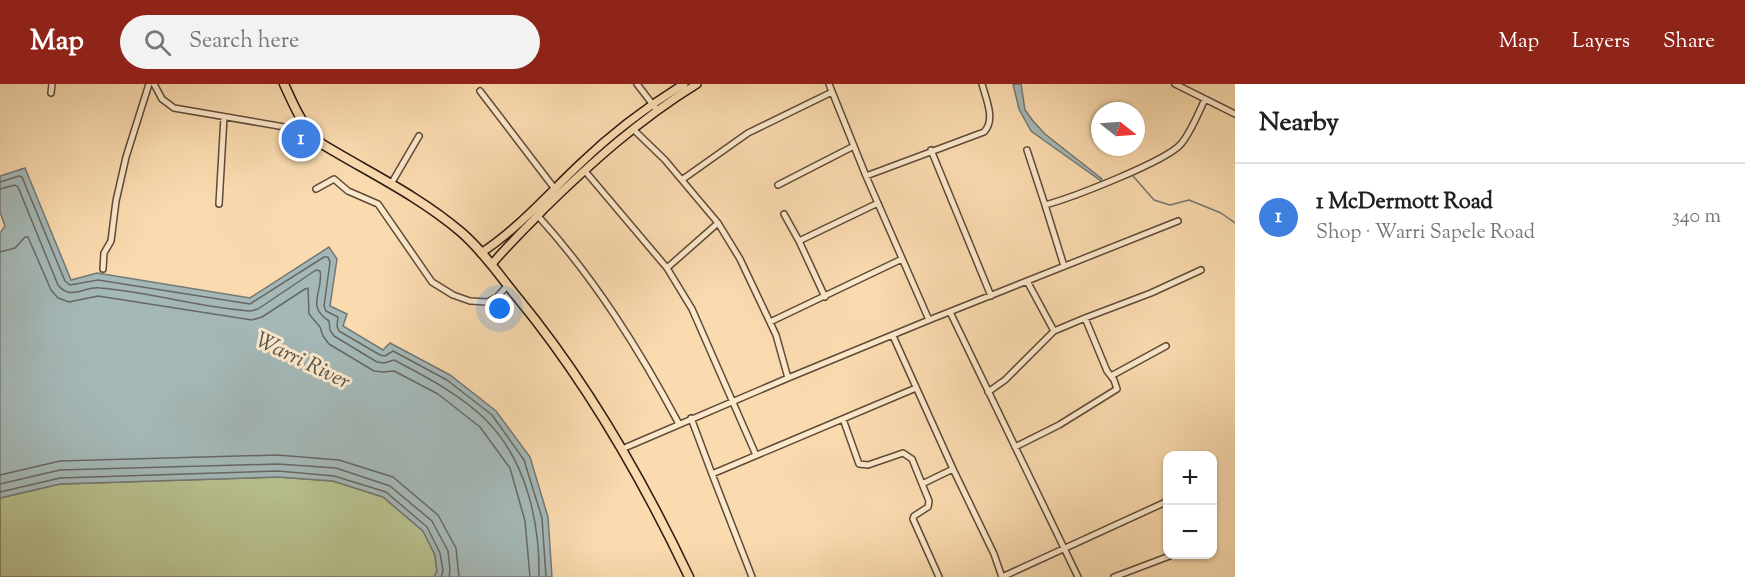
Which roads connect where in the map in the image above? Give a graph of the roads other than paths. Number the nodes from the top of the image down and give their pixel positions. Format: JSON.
{"nodes":[{"id":1,"x":52,"y":84,"type":"edge"},
{"id":2,"x":149,"y":84,"type":"edge"},
{"id":3,"x":154,"y":84,"type":"edge"},
{"id":4,"x":284,"y":84,"type":"edge"},
{"id":5,"x":637,"y":84,"type":"edge"},
{"id":6,"x":684,"y":84,"type":"edge"},
{"id":7,"x":697,"y":84,"type":"edge"},
{"id":8,"x":829,"y":84,"type":"edge"},
{"id":9,"x":982,"y":84,"type":"edge"},
{"id":10,"x":1175,"y":84,"type":"edge"},
{"id":11,"x":480,"y":92,"type":"dead end"},
{"id":12,"x":831,"y":92,"type":"junction"},
{"id":13,"x":51,"y":93,"type":"dead end"},
{"id":14,"x":1205,"y":99,"type":"junction"},
{"id":15,"x":655,"y":107,"type":"junction"},
{"id":16,"x":1235,"y":114,"type":"edge"},
{"id":17,"x":224,"y":117,"type":"junction"},
{"id":18,"x":633,"y":129,"type":"junction"},
{"id":19,"x":308,"y":131,"type":"junction"},
{"id":20,"x":419,"y":136,"type":"dead end"},
{"id":21,"x":854,"y":146,"type":"junction"},
{"id":22,"x":931,"y":150,"type":"junction"},
{"id":23,"x":1027,"y":150,"type":"dead end"},
{"id":24,"x":585,"y":171,"type":"junction"},
{"id":25,"x":866,"y":176,"type":"junction"},
{"id":26,"x":683,"y":179,"type":"junction"},
{"id":27,"x":391,"y":184,"type":"junction"},
{"id":28,"x":778,"y":185,"type":"dead end"},
{"id":29,"x":316,"y":189,"type":"dead end"},
{"id":30,"x":555,"y":189,"type":"junction"},
{"id":31,"x":878,"y":203,"type":"junction"},
{"id":32,"x":219,"y":204,"type":"dead end"},
{"id":33,"x":1045,"y":205,"type":"junction"},
{"id":34,"x":784,"y":214,"type":"dead end"},
{"id":35,"x":538,"y":216,"type":"junction"},
{"id":36,"x":1178,"y":221,"type":"dead end"},
{"id":37,"x":718,"y":223,"type":"junction"},
{"id":38,"x":799,"y":241,"type":"junction"},
{"id":39,"x":481,"y":253,"type":"junction"},
{"id":40,"x":902,"y":260,"type":"junction"},
{"id":41,"x":492,"y":264,"type":"junction"},
{"id":42,"x":1064,"y":266,"type":"junction"},
{"id":43,"x":667,"y":268,"type":"junction"},
{"id":44,"x":104,"y":269,"type":"dead end"},
{"id":45,"x":1201,"y":270,"type":"dead end"},
{"id":46,"x":1026,"y":281,"type":"junction"},
{"id":47,"x":508,"y":285,"type":"junction"},
{"id":48,"x":991,"y":296,"type":"junction"},
{"id":49,"x":825,"y":297,"type":"junction"},
{"id":50,"x":950,"y":312,"type":"junction"},
{"id":51,"x":1084,"y":318,"type":"junction"},
{"id":52,"x":929,"y":320,"type":"junction"},
{"id":53,"x":770,"y":322,"type":"junction"},
{"id":54,"x":1054,"y":331,"type":"junction"},
{"id":55,"x":893,"y":336,"type":"junction"},
{"id":56,"x":1166,"y":346,"type":"dead end"},
{"id":57,"x":1111,"y":376,"type":"junction"},
{"id":58,"x":788,"y":378,"type":"junction"},
{"id":59,"x":916,"y":388,"type":"junction"},
{"id":60,"x":988,"y":393,"type":"junction"},
{"id":61,"x":732,"y":401,"type":"junction"},
{"id":62,"x":691,"y":418,"type":"junction"},
{"id":63,"x":843,"y":419,"type":"junction"},
{"id":64,"x":679,"y":424,"type":"junction"},
{"id":65,"x":1015,"y":447,"type":"junction"},
{"id":66,"x":622,"y":449,"type":"junction"},
{"id":67,"x":756,"y":455,"type":"junction"},
{"id":68,"x":953,"y":469,"type":"junction"},
{"id":69,"x":712,"y":474,"type":"junction"},
{"id":70,"x":922,"y":484,"type":"junction"},
{"id":71,"x":1163,"y":503,"type":"edge"},
{"id":72,"x":1065,"y":549,"type":"junction"},
{"id":73,"x":1164,"y":559,"type":"edge"},
{"id":74,"x":689,"y":577,"type":"edge"},
{"id":75,"x":752,"y":577,"type":"edge"},
{"id":76,"x":939,"y":577,"type":"edge"},
{"id":77,"x":1002,"y":577,"type":"edge"},
{"id":78,"x":1078,"y":577,"type":"edge"},
{"id":79,"x":1114,"y":577,"type":"edge"}],
"edges":[{"from":1,"to":13,"type":"street"},
{"from":2,"to":44,"type":"street"},
{"from":3,"to":17,"type":"street"},
{"from":4,"to":19,"type":"highway"},
{"from":5,"to":15,"type":"street"},
{"from":6,"to":15,"type":"main road"},
{"from":7,"to":15,"type":"main road"},
{"from":8,"to":12,"type":"street"},
{"from":9,"to":22,"type":"street"},
{"from":10,"to":14,"type":"street"},
{"from":11,"to":30,"type":"street"},
{"from":12,"to":21,"type":"street"},
{"from":12,"to":26,"type":"street"},
{"from":14,"to":16,"type":"street"},
{"from":14,"to":33,"type":"street"},
{"from":15,"to":18,"type":"main road"},
{"from":15,"to":30,"type":"main road"},
{"from":17,"to":19,"type":"street"},
{"from":17,"to":32,"type":"street"},
{"from":18,"to":24,"type":"main road"},
{"from":18,"to":26,"type":"street"},
{"from":19,"to":27,"type":"highway"},
{"from":20,"to":27,"type":"street"},
{"from":21,"to":25,"type":"street"},
{"from":21,"to":28,"type":"street"},
{"from":22,"to":25,"type":"street"},
{"from":22,"to":48,"type":"street"},
{"from":23,"to":33,"type":"street"},
{"from":24,"to":35,"type":"main road"},
{"from":24,"to":43,"type":"street"},
{"from":25,"to":31,"type":"street"},
{"from":26,"to":37,"type":"street"},
{"from":27,"to":39,"type":"highway"},
{"from":29,"to":47,"type":"street"},
{"from":30,"to":39,"type":"main road"},
{"from":31,"to":38,"type":"street"},
{"from":31,"to":40,"type":"street"},
{"from":33,"to":42,"type":"street"},
{"from":34,"to":38,"type":"street"},
{"from":35,"to":41,"type":"main road"},
{"from":35,"to":64,"type":"street"},
{"from":36,"to":42,"type":"street"},
{"from":37,"to":43,"type":"street"},
{"from":37,"to":53,"type":"street"},
{"from":38,"to":49,"type":"street"},
{"from":39,"to":41,"type":"highway"},
{"from":40,"to":49,"type":"street"},
{"from":40,"to":52,"type":"street"},
{"from":41,"to":47,"type":"highway"},
{"from":42,"to":46,"type":"street"},
{"from":43,"to":61,"type":"street"},
{"from":45,"to":51,"type":"street"},
{"from":46,"to":48,"type":"street"},
{"from":46,"to":54,"type":"street"},
{"from":47,"to":66,"type":"highway"},
{"from":48,"to":50,"type":"street"},
{"from":49,"to":53,"type":"street"},
{"from":50,"to":52,"type":"street"},
{"from":50,"to":60,"type":"street"},
{"from":51,"to":54,"type":"street"},
{"from":51,"to":57,"type":"street"},
{"from":52,"to":55,"type":"street"},
{"from":53,"to":58,"type":"street"},
{"from":54,"to":60,"type":"street"},
{"from":55,"to":58,"type":"street"},
{"from":55,"to":59,"type":"street"},
{"from":56,"to":57,"type":"street"},
{"from":57,"to":65,"type":"street"},
{"from":58,"to":61,"type":"street"},
{"from":59,"to":63,"type":"street"},
{"from":59,"to":68,"type":"street"},
{"from":60,"to":65,"type":"street"},
{"from":61,"to":62,"type":"street"},
{"from":61,"to":67,"type":"street"},
{"from":62,"to":64,"type":"street"},
{"from":62,"to":69,"type":"street"},
{"from":63,"to":67,"type":"street"},
{"from":63,"to":70,"type":"street"},
{"from":64,"to":66,"type":"street"},
{"from":65,"to":72,"type":"street"},
{"from":66,"to":74,"type":"highway"},
{"from":67,"to":69,"type":"street"},
{"from":68,"to":70,"type":"street"},
{"from":68,"to":77,"type":"street"},
{"from":69,"to":75,"type":"street"},
{"from":70,"to":76,"type":"street"},
{"from":71,"to":72,"type":"street"},
{"from":72,"to":77,"type":"street"},
{"from":72,"to":78,"type":"street"},
{"from":73,"to":79,"type":"street"}]}
